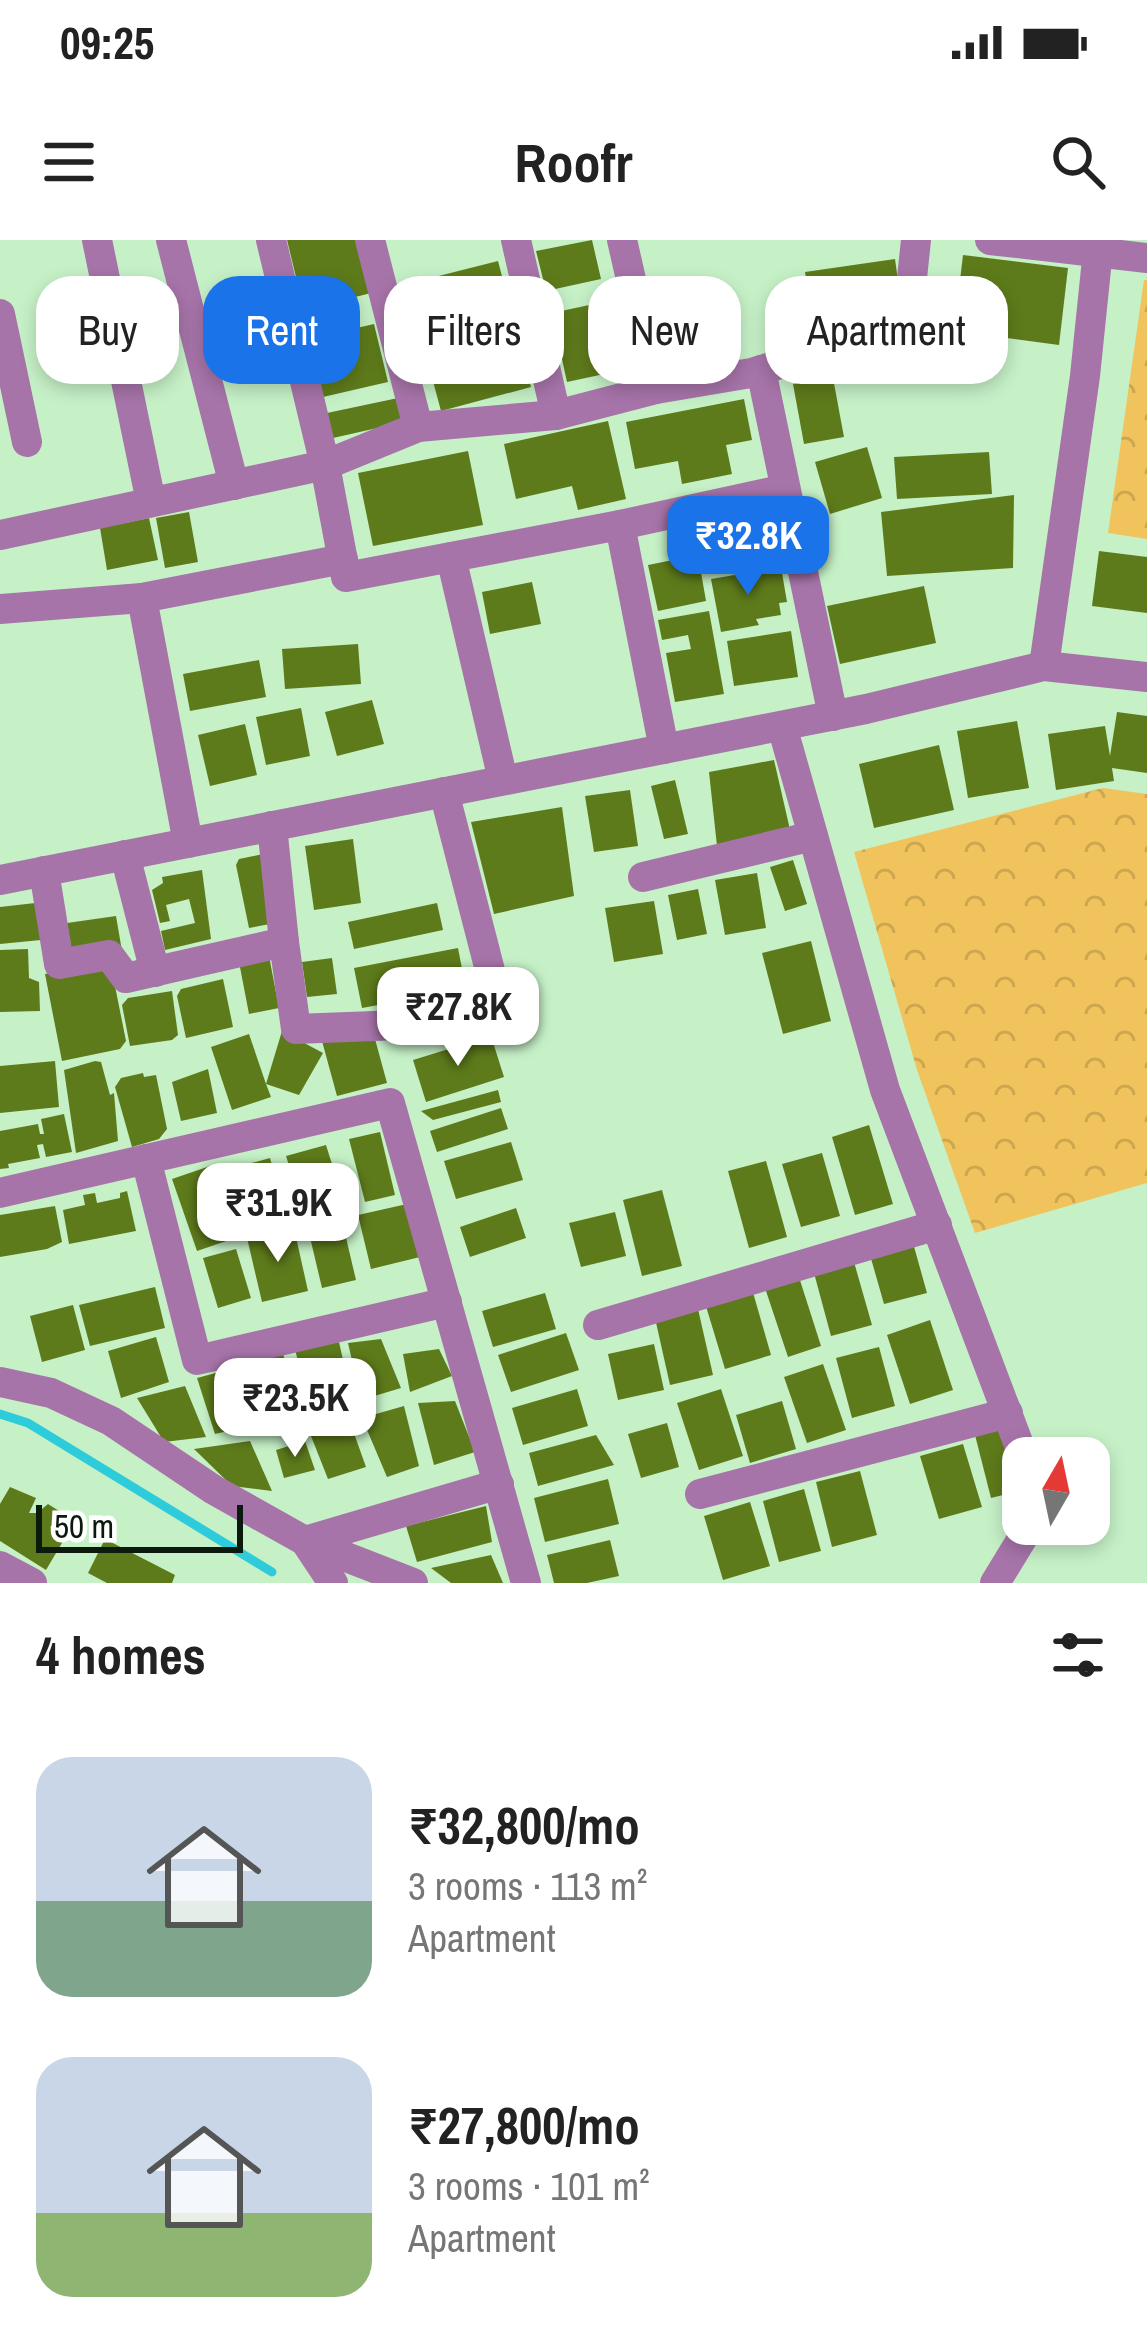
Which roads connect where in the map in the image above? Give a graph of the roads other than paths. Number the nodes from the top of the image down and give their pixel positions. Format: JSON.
{"nodes":[{"id":1,"x":97,"y":240,"type":"edge"},
{"id":2,"x":171,"y":240,"type":"edge"},
{"id":3,"x":271,"y":240,"type":"edge"},
{"id":4,"x":370,"y":240,"type":"edge"},
{"id":5,"x":516,"y":240,"type":"edge"},
{"id":6,"x":622,"y":240,"type":"edge"},
{"id":7,"x":916,"y":240,"type":"edge"},
{"id":8,"x":990,"y":240,"type":"edge"},
{"id":9,"x":1098,"y":246,"type":"edge"},
{"id":10,"x":1147,"y":257,"type":"edge"},
{"id":11,"x":0,"y":314,"type":"edge"},
{"id":12,"x":761,"y":370,"type":"junction"},
{"id":13,"x":656,"y":389,"type":"junction"},
{"id":14,"x":556,"y":415,"type":"junction"},
{"id":15,"x":418,"y":428,"type":"junction"},
{"id":16,"x":27,"y":442,"type":"dead end"},
{"id":17,"x":325,"y":465,"type":"junction"},
{"id":18,"x":234,"y":484,"type":"junction"},
{"id":19,"x":785,"y":489,"type":"junction"},
{"id":20,"x":151,"y":502,"type":"junction"},
{"id":21,"x":620,"y":525,"type":"junction"},
{"id":22,"x":0,"y":535,"type":"edge"},
{"id":23,"x":452,"y":557,"type":"junction"},
{"id":24,"x":343,"y":559,"type":"junction"},
{"id":25,"x":142,"y":598,"type":"junction"},
{"id":26,"x":0,"y":609,"type":"edge"},
{"id":27,"x":1044,"y":666,"type":"junction"},
{"id":28,"x":1147,"y":676,"type":"edge"},
{"id":29,"x":832,"y":716,"type":"junction"},
{"id":30,"x":782,"y":726,"type":"junction"},
{"id":31,"x":664,"y":749,"type":"junction"},
{"id":32,"x":503,"y":781,"type":"junction"},
{"id":33,"x":444,"y":792,"type":"junction"},
{"id":34,"x":272,"y":826,"type":"junction"},
{"id":35,"x":813,"y":836,"type":"junction"},
{"id":36,"x":188,"y":842,"type":"junction"},
{"id":37,"x":125,"y":855,"type":"junction"},
{"id":38,"x":44,"y":871,"type":"junction"},
{"id":39,"x":643,"y":877,"type":"dead end"},
{"id":40,"x":0,"y":880,"type":"edge"},
{"id":41,"x":284,"y":942,"type":"junction"},
{"id":42,"x":155,"y":972,"type":"junction"},
{"id":43,"x":146,"y":1160,"type":"junction"},
{"id":44,"x":0,"y":1193,"type":"edge"},
{"id":45,"x":937,"y":1226,"type":"junction"},
{"id":46,"x":447,"y":1302,"type":"junction"},
{"id":47,"x":598,"y":1325,"type":"dead end"},
{"id":48,"x":0,"y":1382,"type":"edge"},
{"id":49,"x":1007,"y":1413,"type":"junction"},
{"id":50,"x":1016,"y":1437,"type":"edge"},
{"id":51,"x":499,"y":1484,"type":"junction"},
{"id":52,"x":700,"y":1494,"type":"dead end"},
{"id":53,"x":305,"y":1541,"type":"junction"},
{"id":54,"x":1018,"y":1545,"type":"edge"},
{"id":55,"x":0,"y":1566,"type":"edge"},
{"id":56,"x":32,"y":1583,"type":"edge"},
{"id":57,"x":334,"y":1583,"type":"edge"},
{"id":58,"x":413,"y":1583,"type":"edge"},
{"id":59,"x":526,"y":1583,"type":"edge"},
{"id":60,"x":995,"y":1583,"type":"edge"}],
"edges":[{"from":1,"to":20,"type":"street"},
{"from":2,"to":18,"type":"street"},
{"from":3,"to":17,"type":"street"},
{"from":4,"to":15,"type":"street"},
{"from":5,"to":14,"type":"street"},
{"from":6,"to":13,"type":"street"},
{"from":7,"to":12,"type":"street"},
{"from":8,"to":9,"type":"street"},
{"from":9,"to":10,"type":"street"},
{"from":9,"to":27,"type":"street"},
{"from":11,"to":16,"type":"street"},
{"from":12,"to":13,"type":"street"},
{"from":12,"to":19,"type":"street"},
{"from":13,"to":14,"type":"street"},
{"from":14,"to":15,"type":"street"},
{"from":15,"to":17,"type":"street"},
{"from":17,"to":18,"type":"street"},
{"from":17,"to":24,"type":"street"},
{"from":18,"to":20,"type":"street"},
{"from":19,"to":21,"type":"street"},
{"from":19,"to":29,"type":"street"},
{"from":20,"to":22,"type":"street"},
{"from":21,"to":23,"type":"street"},
{"from":21,"to":31,"type":"street"},
{"from":23,"to":24,"type":"street"},
{"from":23,"to":32,"type":"street"},
{"from":24,"to":25,"type":"street"},
{"from":25,"to":26,"type":"street"},
{"from":25,"to":36,"type":"street"},
{"from":27,"to":28,"type":"street"},
{"from":27,"to":29,"type":"street"},
{"from":29,"to":30,"type":"street"},
{"from":30,"to":31,"type":"street"},
{"from":30,"to":35,"type":"street"},
{"from":31,"to":32,"type":"street"},
{"from":32,"to":33,"type":"street"},
{"from":33,"to":34,"type":"street"},
{"from":33,"to":41,"type":"street"},
{"from":34,"to":36,"type":"street"},
{"from":34,"to":41,"type":"street"},
{"from":35,"to":39,"type":"street"},
{"from":35,"to":45,"type":"street"},
{"from":36,"to":37,"type":"street"},
{"from":37,"to":38,"type":"street"},
{"from":37,"to":42,"type":"street"},
{"from":38,"to":40,"type":"street"},
{"from":38,"to":42,"type":"street"},
{"from":41,"to":42,"type":"street"},
{"from":43,"to":44,"type":"street"},
{"from":43,"to":46,"type":"street"},
{"from":43,"to":46,"type":"street"},
{"from":45,"to":47,"type":"street"},
{"from":45,"to":49,"type":"street"},
{"from":46,"to":51,"type":"street"},
{"from":48,"to":53,"type":"street"},
{"from":49,"to":50,"type":"street"},
{"from":49,"to":52,"type":"street"},
{"from":51,"to":53,"type":"street"},
{"from":51,"to":59,"type":"street"},
{"from":53,"to":57,"type":"street"},
{"from":53,"to":58,"type":"street"},
{"from":54,"to":60,"type":"street"},
{"from":55,"to":56,"type":"street"}]}
